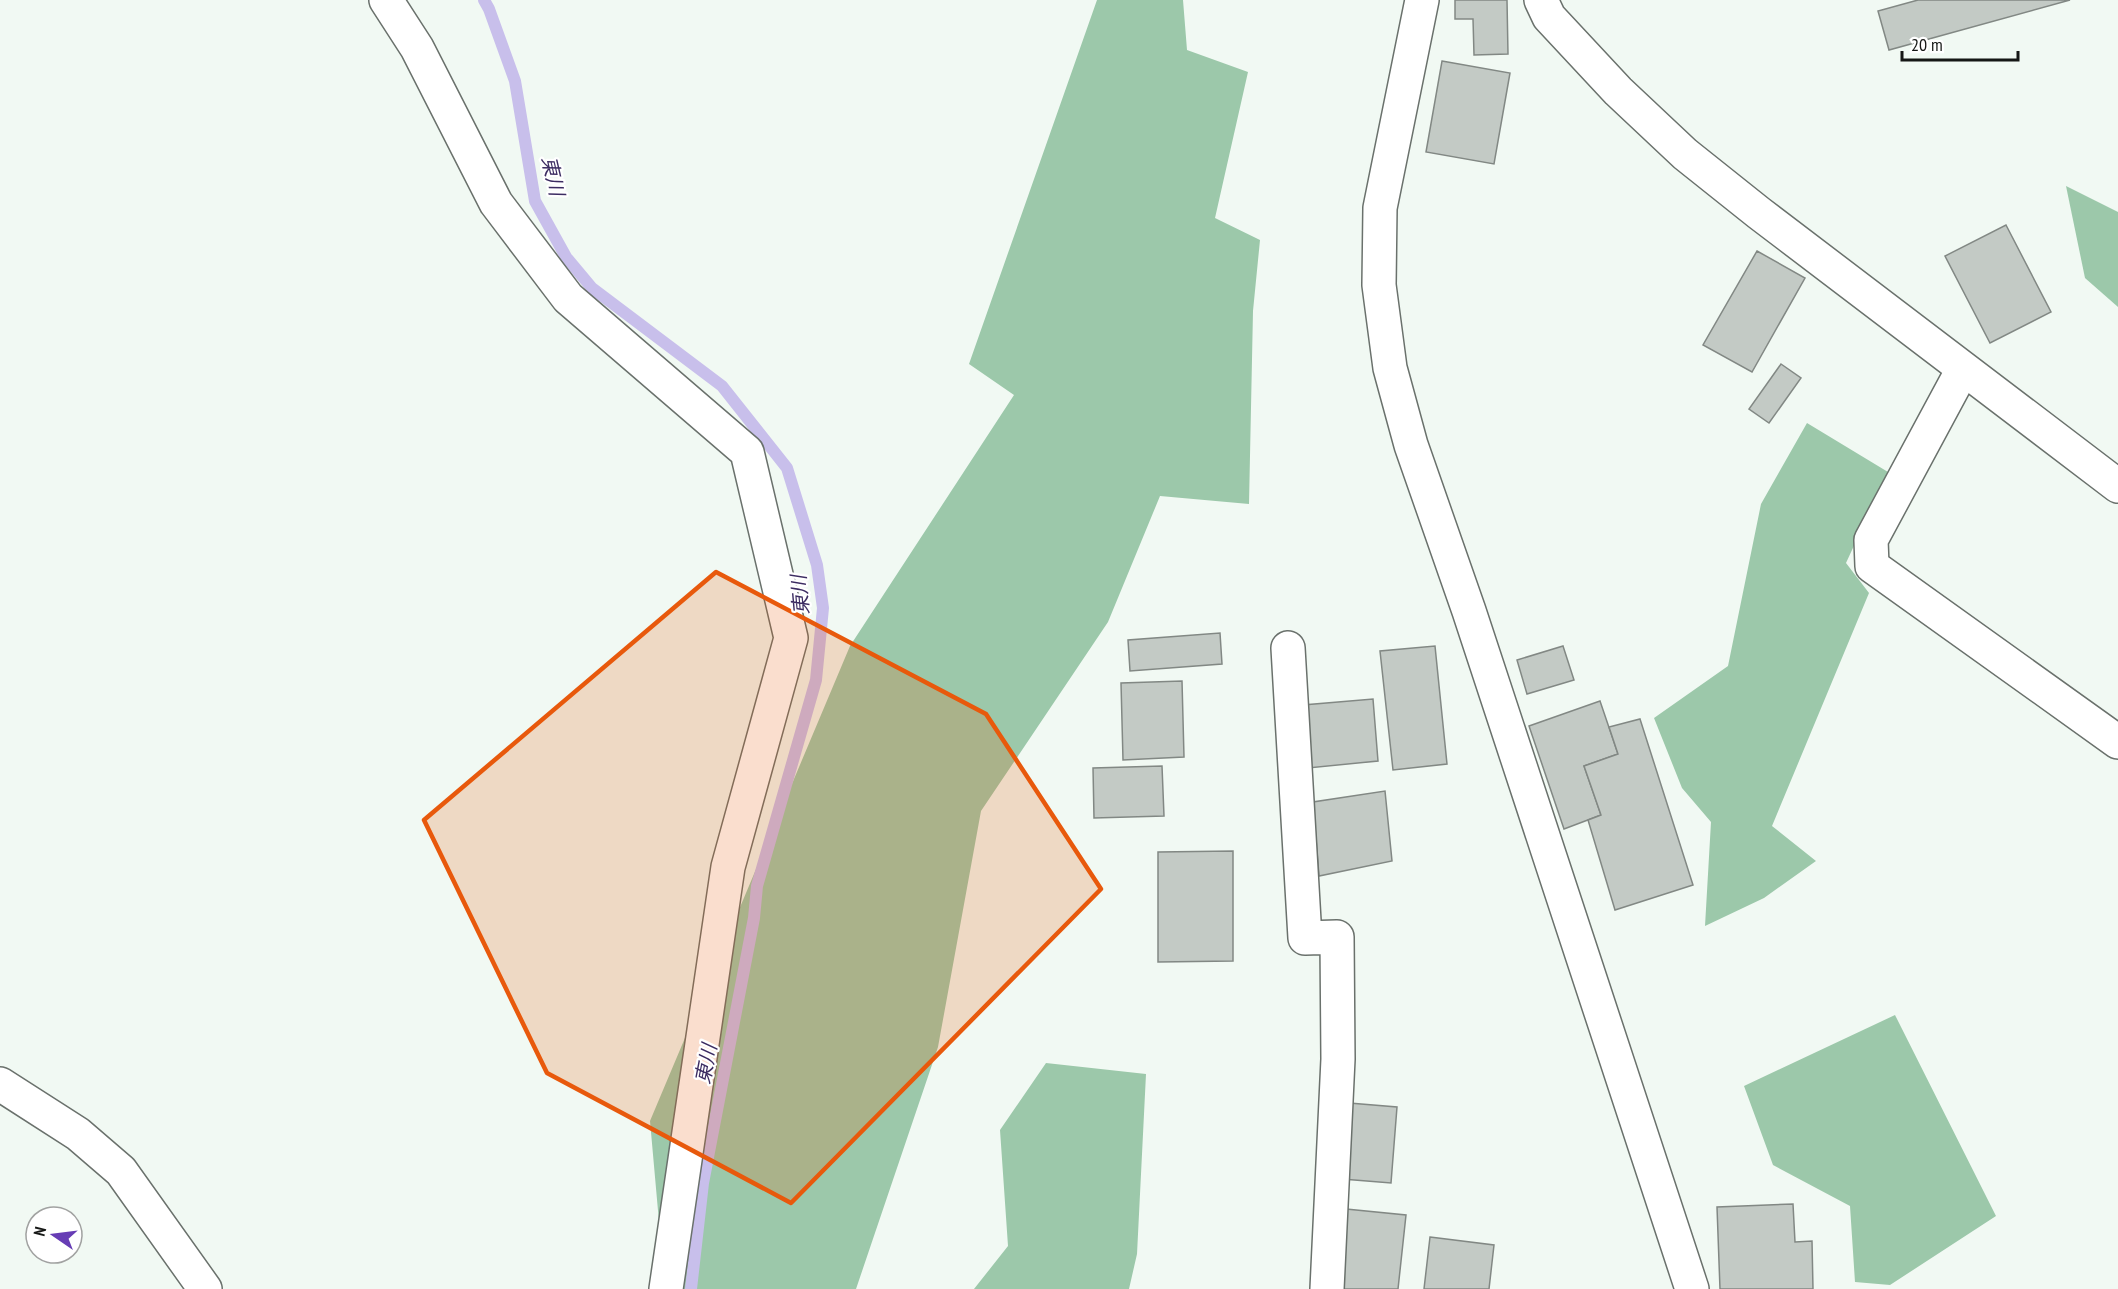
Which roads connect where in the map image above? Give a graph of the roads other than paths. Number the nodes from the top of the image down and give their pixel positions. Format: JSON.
{"nodes":[{"id":1,"x":386,"y":0,"type":"edge"},
{"id":2,"x":1422,"y":0,"type":"edge"},
{"id":3,"x":1541,"y":0,"type":"edge"},
{"id":4,"x":1964,"y":369,"type":"junction"},
{"id":5,"x":2118,"y":486,"type":"edge"},
{"id":6,"x":1288,"y":648,"type":"dead end"},
{"id":7,"x":2118,"y":742,"type":"edge"},
{"id":8,"x":0,"y":1084,"type":"edge"},
{"id":9,"x":205,"y":1289,"type":"edge"},
{"id":10,"x":666,"y":1289,"type":"edge"},
{"id":11,"x":1327,"y":1289,"type":"edge"},
{"id":12,"x":1692,"y":1289,"type":"edge"}],
"edges":[{"from":1,"to":10,"type":"street"},
{"from":2,"to":12,"type":"street"},
{"from":3,"to":4,"type":"street"},
{"from":4,"to":5,"type":"street"},
{"from":4,"to":7,"type":"street"},
{"from":6,"to":11,"type":"street"},
{"from":8,"to":9,"type":"street"}]}
